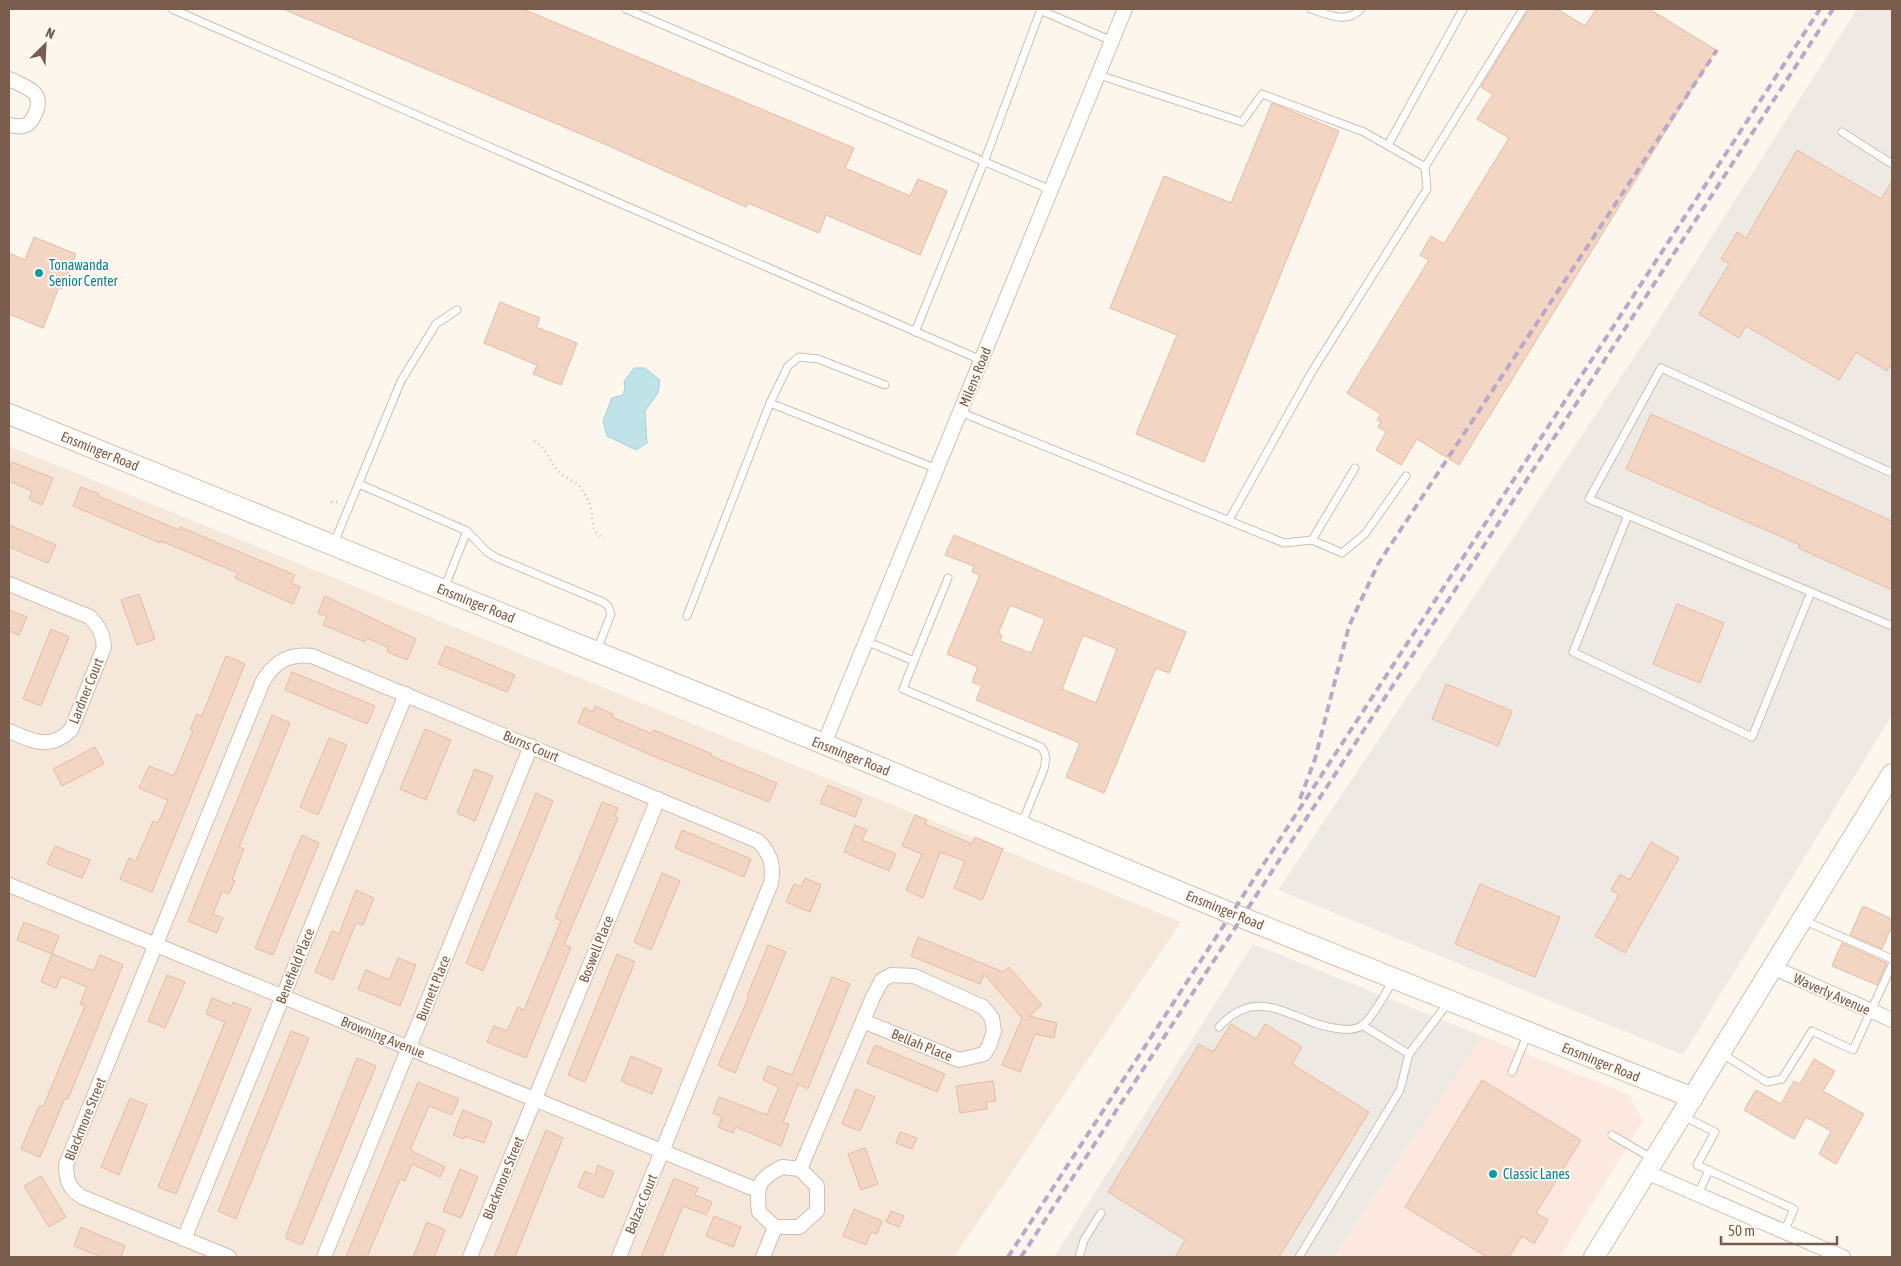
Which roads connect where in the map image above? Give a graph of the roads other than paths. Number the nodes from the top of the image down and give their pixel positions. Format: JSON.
{"nodes":[{"id":1,"x":172,"y":9,"type":"edge"},
{"id":2,"x":626,"y":9,"type":"edge"},
{"id":3,"x":1041,"y":9,"type":"edge"},
{"id":4,"x":1125,"y":9,"type":"edge"},
{"id":5,"x":1311,"y":9,"type":"edge"},
{"id":6,"x":1361,"y":9,"type":"edge"},
{"id":7,"x":1463,"y":9,"type":"edge"},
{"id":8,"x":1523,"y":9,"type":"edge"},
{"id":9,"x":1112,"y":41,"type":"junction"},
{"id":10,"x":1099,"y":75,"type":"junction"},
{"id":11,"x":9,"y":79,"type":"edge"},
{"id":12,"x":9,"y":125,"type":"edge"},
{"id":13,"x":1842,"y":132,"type":"dead end"},
{"id":14,"x":1388,"y":145,"type":"junction"},
{"id":15,"x":984,"y":162,"type":"junction"},
{"id":16,"x":1892,"y":164,"type":"edge"},
{"id":17,"x":1425,"y":167,"type":"junction"},
{"id":18,"x":1051,"y":190,"type":"junction"},
{"id":19,"x":456,"y":310,"type":"dead end"},
{"id":20,"x":915,"y":332,"type":"junction"},
{"id":21,"x":981,"y":360,"type":"junction"},
{"id":22,"x":885,"y":385,"type":"dead end"},
{"id":23,"x":770,"y":403,"type":"junction"},
{"id":24,"x":960,"y":412,"type":"junction"},
{"id":25,"x":9,"y":414,"type":"edge"},
{"id":26,"x":1355,"y":468,"type":"dead end"},
{"id":27,"x":937,"y":469,"type":"junction"},
{"id":28,"x":1892,"y":474,"type":"edge"},
{"id":29,"x":1406,"y":476,"type":"dead end"},
{"id":30,"x":359,"y":484,"type":"junction"},
{"id":31,"x":1628,"y":515,"type":"junction"},
{"id":32,"x":1229,"y":520,"type":"junction"},
{"id":33,"x":466,"y":531,"type":"junction"},
{"id":34,"x":1312,"y":540,"type":"junction"},
{"id":35,"x":333,"y":546,"type":"junction"},
{"id":36,"x":948,"y":578,"type":"dead end"},
{"id":37,"x":9,"y":584,"type":"edge"},
{"id":38,"x":443,"y":590,"type":"junction"},
{"id":39,"x":1811,"y":592,"type":"junction"},
{"id":40,"x":687,"y":616,"type":"dead end"},
{"id":41,"x":1892,"y":626,"type":"edge"},
{"id":42,"x":866,"y":641,"type":"junction"},
{"id":43,"x":596,"y":652,"type":"junction"},
{"id":44,"x":914,"y":661,"type":"junction"},
{"id":45,"x":406,"y":694,"type":"junction"},
{"id":46,"x":9,"y":730,"type":"edge"},
{"id":47,"x":824,"y":744,"type":"junction"},
{"id":48,"x":531,"y":746,"type":"junction"},
{"id":49,"x":1892,"y":774,"type":"edge"},
{"id":50,"x":658,"y":799,"type":"junction"},
{"id":51,"x":1020,"y":826,"type":"junction"},
{"id":52,"x":9,"y":885,"type":"edge"},
{"id":53,"x":1802,"y":919,"type":"junction"},
{"id":54,"x":156,"y":945,"type":"junction"},
{"id":55,"x":1892,"y":959,"type":"edge"},
{"id":56,"x":1892,"y":965,"type":"edge"},
{"id":57,"x":1772,"y":967,"type":"junction"},
{"id":58,"x":1395,"y":979,"type":"junction"},
{"id":59,"x":283,"y":996,"type":"junction"},
{"id":60,"x":1450,"y":1001,"type":"junction"},
{"id":61,"x":1871,"y":1011,"type":"junction"},
{"id":62,"x":1892,"y":1020,"type":"edge"},
{"id":63,"x":863,"y":1021,"type":"junction"},
{"id":64,"x":1362,"y":1025,"type":"junction"},
{"id":65,"x":1218,"y":1027,"type":"dead end"},
{"id":66,"x":1528,"y":1032,"type":"junction"},
{"id":67,"x":409,"y":1048,"type":"junction"},
{"id":68,"x":1720,"y":1053,"type":"junction"},
{"id":69,"x":1409,"y":1054,"type":"junction"},
{"id":70,"x":1512,"y":1072,"type":"dead end"},
{"id":71,"x":1693,"y":1098,"type":"junction"},
{"id":72,"x":535,"y":1099,"type":"junction"},
{"id":73,"x":1682,"y":1115,"type":"junction"},
{"id":74,"x":1612,"y":1135,"type":"dead end"},
{"id":75,"x":662,"y":1151,"type":"junction"},
{"id":76,"x":1650,"y":1166,"type":"junction"},
{"id":77,"x":800,"y":1169,"type":"junction"},
{"id":78,"x":1709,"y":1170,"type":"junction"},
{"id":79,"x":757,"y":1190,"type":"junction"},
{"id":80,"x":1698,"y":1194,"type":"junction"},
{"id":81,"x":1101,"y":1213,"type":"dead end"},
{"id":82,"x":775,"y":1227,"type":"junction"},
{"id":83,"x":1784,"y":1232,"type":"junction"},
{"id":84,"x":184,"y":1238,"type":"junction"},
{"id":85,"x":229,"y":1257,"type":"edge"},
{"id":86,"x":324,"y":1257,"type":"edge"},
{"id":87,"x":470,"y":1257,"type":"edge"},
{"id":88,"x":619,"y":1257,"type":"edge"},
{"id":89,"x":763,"y":1257,"type":"edge"},
{"id":90,"x":1079,"y":1257,"type":"edge"},
{"id":91,"x":1298,"y":1257,"type":"edge"},
{"id":92,"x":1594,"y":1257,"type":"edge"},
{"id":93,"x":1843,"y":1257,"type":"edge"}],
"edges":[{"from":1,"to":20,"type":"lane"},
{"from":2,"to":15,"type":"lane"},
{"from":3,"to":9,"type":"lane"},
{"from":3,"to":15,"type":"lane"},
{"from":4,"to":9,"type":"street","name":"Milens Road"},
{"from":5,"to":6,"type":"lane"},
{"from":7,"to":14,"type":"lane"},
{"from":8,"to":17,"type":"lane"},
{"from":9,"to":10,"type":"street","name":"Milens Road"},
{"from":10,"to":14,"type":"lane"},
{"from":10,"to":18,"type":"street","name":"Milens Road"},
{"from":11,"to":12,"type":"street"},
{"from":13,"to":16,"type":"lane"},
{"from":14,"to":17,"type":"lane"},
{"from":15,"to":18,"type":"lane"},
{"from":15,"to":20,"type":"lane"},
{"from":17,"to":32,"type":"lane"},
{"from":18,"to":21,"type":"street","name":"Milens Road"},
{"from":19,"to":30,"type":"lane"},
{"from":20,"to":21,"type":"lane"},
{"from":21,"to":24,"type":"street","name":"Milens Road"},
{"from":22,"to":23,"type":"lane"},
{"from":23,"to":27,"type":"lane"},
{"from":23,"to":40,"type":"lane"},
{"from":24,"to":27,"type":"street","name":"Milens Road"},
{"from":24,"to":32,"type":"lane"},
{"from":25,"to":35,"type":"street","name":"Ensminger Road"},
{"from":26,"to":34,"type":"lane"},
{"from":27,"to":42,"type":"street","name":"Milens Road"},
{"from":28,"to":31,"type":"lane"},
{"from":29,"to":34,"type":"lane"},
{"from":30,"to":33,"type":"lane"},
{"from":30,"to":35,"type":"lane"},
{"from":31,"to":39,"type":"lane"},
{"from":31,"to":39,"type":"lane"},
{"from":32,"to":34,"type":"lane"},
{"from":33,"to":38,"type":"lane"},
{"from":33,"to":43,"type":"lane"},
{"from":35,"to":38,"type":"street","name":"Ensminger Road"},
{"from":36,"to":44,"type":"lane"},
{"from":37,"to":46,"type":"street","name":"Lardner Court"},
{"from":38,"to":43,"type":"street","name":"Ensminger Road"},
{"from":39,"to":41,"type":"lane"},
{"from":42,"to":44,"type":"lane"},
{"from":42,"to":47,"type":"street","name":"Milens Road"},
{"from":43,"to":47,"type":"street","name":"Ensminger Road"},
{"from":44,"to":51,"type":"lane"},
{"from":45,"to":48,"type":"street","name":"Burns Court"},
{"from":45,"to":54,"type":"street","name":"Burns Court"},
{"from":45,"to":59,"type":"street","name":"Benefield Place"},
{"from":47,"to":51,"type":"street","name":"Ensminger Road"},
{"from":48,"to":50,"type":"street","name":"Burns Court"},
{"from":48,"to":67,"type":"street","name":"Burnett Place"},
{"from":49,"to":53,"type":"street"},
{"from":50,"to":72,"type":"street","name":"Boswell Place"},
{"from":50,"to":75,"type":"street","name":"Burns Court"},
{"from":51,"to":58,"type":"street","name":"Ensminger Road"},
{"from":52,"to":54,"type":"street","name":"Browning Avenue"},
{"from":53,"to":55,"type":"lane"},
{"from":53,"to":57,"type":"street"},
{"from":54,"to":59,"type":"street","name":"Browning Avenue"},
{"from":54,"to":84,"type":"street","name":"Blackmore Street"},
{"from":56,"to":61,"type":"lane"},
{"from":57,"to":61,"type":"street","name":"Waverly Avenue"},
{"from":57,"to":68,"type":"street"},
{"from":58,"to":60,"type":"street","name":"Ensminger Road"},
{"from":58,"to":64,"type":"lane"},
{"from":59,"to":67,"type":"street","name":"Browning Avenue"},
{"from":59,"to":84,"type":"street","name":"Benefield Place"},
{"from":60,"to":66,"type":"street","name":"Ensminger Road"},
{"from":60,"to":69,"type":"lane"},
{"from":61,"to":62,"type":"street","name":"Waverly Avenue"},
{"from":61,"to":68,"type":"lane"},
{"from":63,"to":63,"type":"street","name":"Bellah Place"},
{"from":63,"to":77,"type":"street","name":"Bellah Place"},
{"from":64,"to":65,"type":"lane"},
{"from":64,"to":69,"type":"lane"},
{"from":66,"to":70,"type":"lane"},
{"from":66,"to":71,"type":"street","name":"Ensminger Road"},
{"from":67,"to":72,"type":"street","name":"Browning Avenue"},
{"from":67,"to":86,"type":"street","name":"Burnett Place"},
{"from":68,"to":71,"type":"street"},
{"from":69,"to":91,"type":"lane"},
{"from":71,"to":73,"type":"street"},
{"from":72,"to":75,"type":"street","name":"Browning Avenue"},
{"from":72,"to":87,"type":"street","name":"Blackmore Street"},
{"from":73,"to":76,"type":"street"},
{"from":73,"to":78,"type":"lane"},
{"from":74,"to":76,"type":"lane"},
{"from":75,"to":79,"type":"street","name":"Browning Avenue"},
{"from":75,"to":88,"type":"street","name":"Balzac Court"},
{"from":76,"to":80,"type":"street"},
{"from":76,"to":92,"type":"street"},
{"from":77,"to":79,"type":"street"},
{"from":77,"to":82,"type":"street"},
{"from":78,"to":80,"type":"lane"},
{"from":78,"to":83,"type":"lane"},
{"from":79,"to":82,"type":"street"},
{"from":80,"to":83,"type":"street"},
{"from":81,"to":90,"type":"lane"},
{"from":82,"to":89,"type":"street"},
{"from":83,"to":93,"type":"street"},
{"from":84,"to":85,"type":"street","name":"Blackmore Street"}]}
